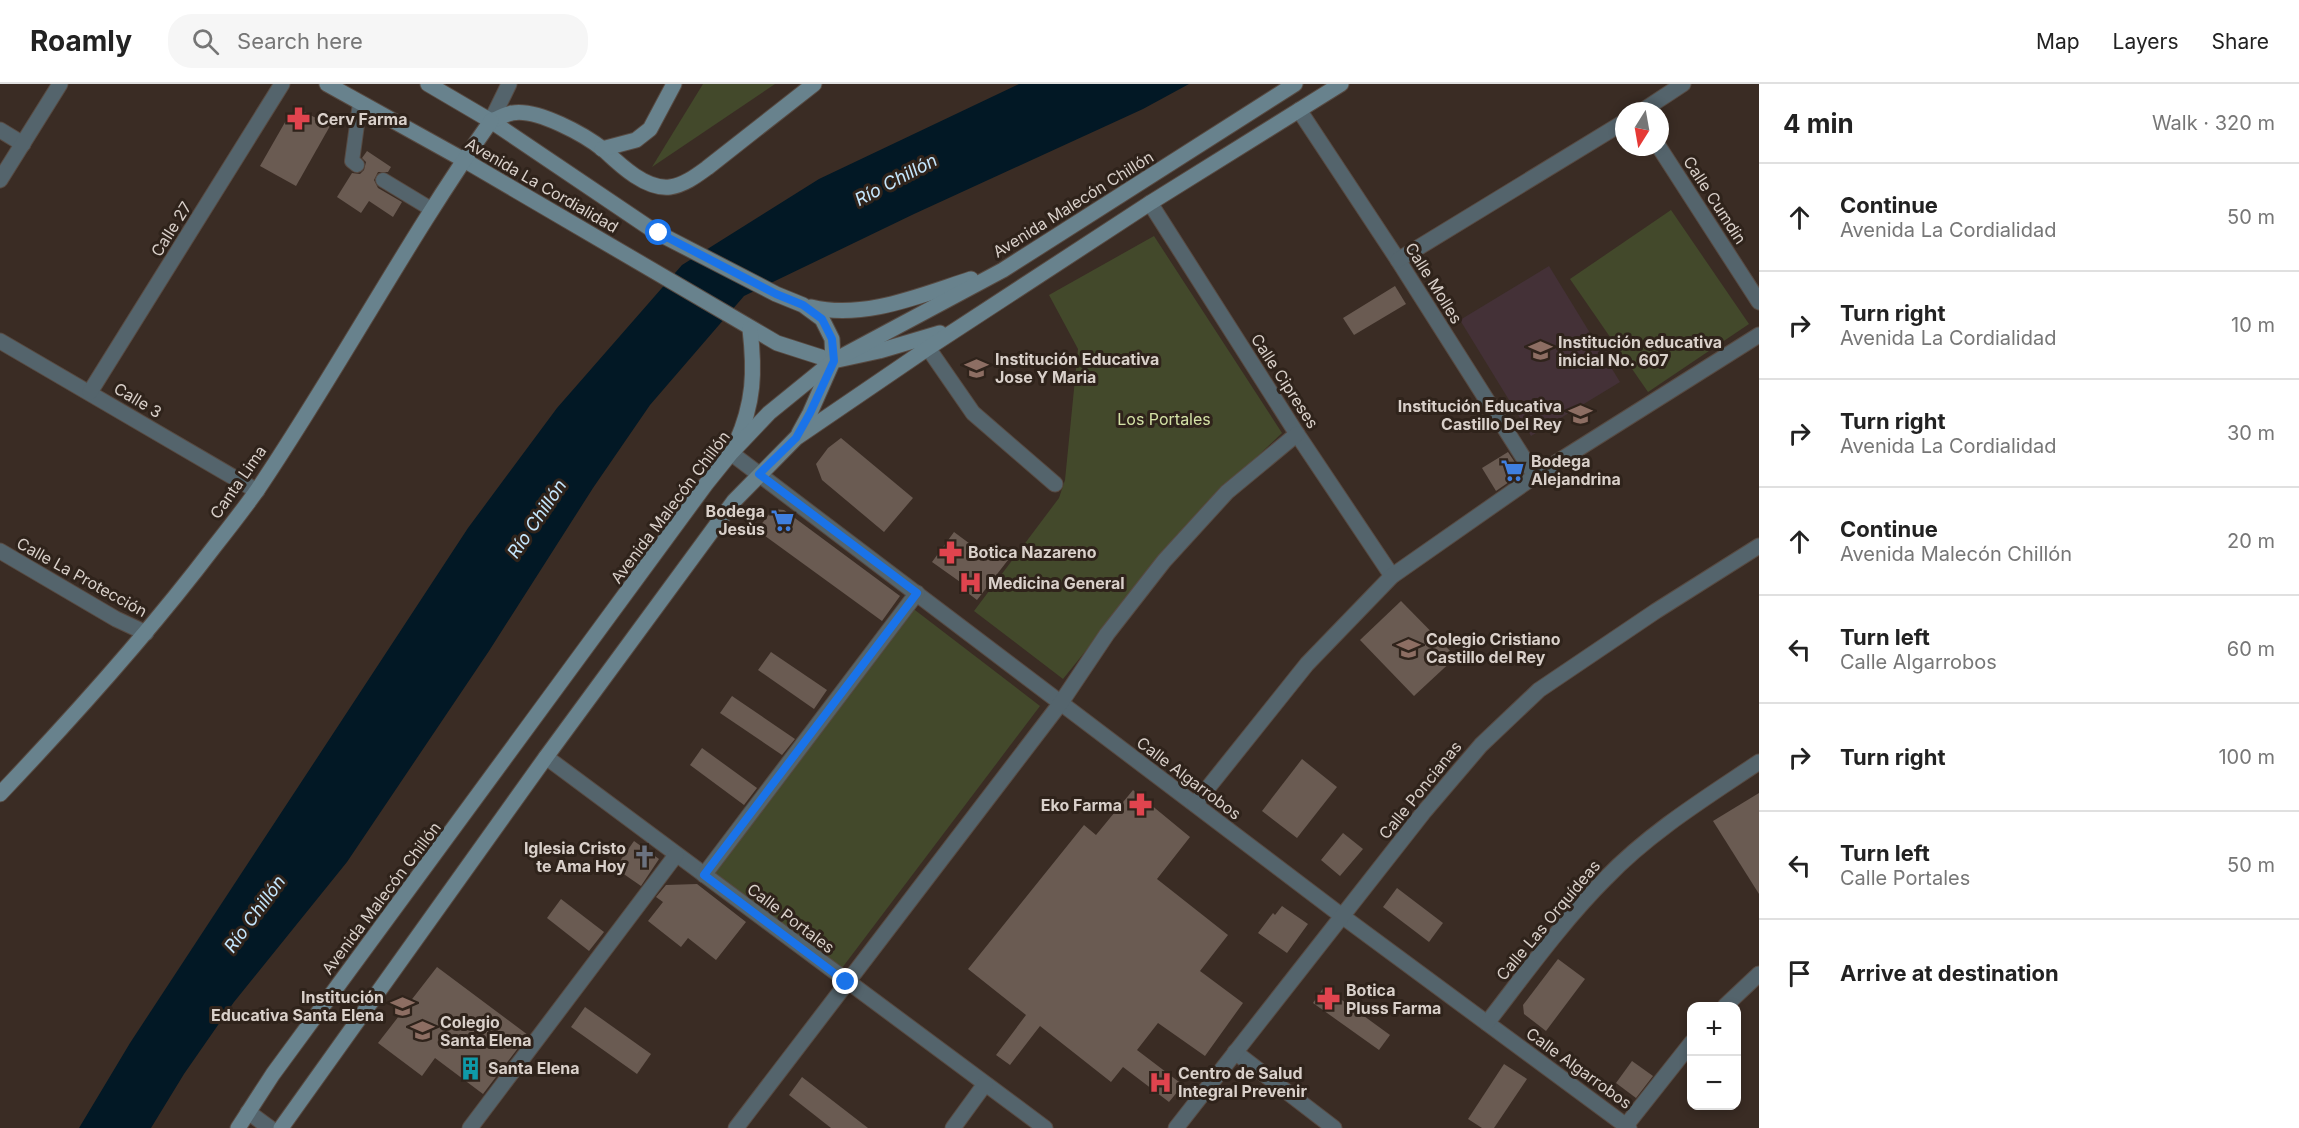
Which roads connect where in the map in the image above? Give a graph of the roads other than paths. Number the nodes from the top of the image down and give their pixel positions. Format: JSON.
{"nodes":[{"id":1,"x":60,"y":84,"type":"edge"},
{"id":2,"x":282,"y":84,"type":"edge"},
{"id":3,"x":327,"y":84,"type":"edge"},
{"id":4,"x":428,"y":84,"type":"edge"},
{"id":5,"x":509,"y":84,"type":"edge"},
{"id":6,"x":674,"y":84,"type":"edge"},
{"id":7,"x":814,"y":84,"type":"edge"},
{"id":8,"x":1295,"y":84,"type":"edge"},
{"id":9,"x":1341,"y":84,"type":"edge"},
{"id":10,"x":1683,"y":84,"type":"edge"},
{"id":11,"x":1656,"y":102,"type":"edge"},
{"id":12,"x":360,"y":103,"type":"junction"},
{"id":13,"x":1299,"y":110,"type":"junction"},
{"id":14,"x":491,"y":121,"type":"junction"},
{"id":15,"x":1615,"y":127,"type":"edge"},
{"id":16,"x":0,"y":130,"type":"edge"},
{"id":17,"x":23,"y":144,"type":"junction"},
{"id":18,"x":602,"y":148,"type":"junction"},
{"id":19,"x":1665,"y":156,"type":"edge"},
{"id":20,"x":464,"y":160,"type":"junction"},
{"id":21,"x":357,"y":165,"type":"dead end"},
{"id":22,"x":0,"y":180,"type":"edge"},
{"id":23,"x":382,"y":180,"type":"dead end"},
{"id":24,"x":1150,"y":203,"type":"junction"},
{"id":25,"x":431,"y":209,"type":"junction"},
{"id":26,"x":1398,"y":260,"type":"junction"},
{"id":27,"x":1003,"y":270,"type":"junction"},
{"id":28,"x":1759,"y":302,"type":"edge"},
{"id":29,"x":803,"y":305,"type":"junction"},
{"id":30,"x":960,"y":327,"type":"junction"},
{"id":31,"x":750,"y":329,"type":"junction"},
{"id":32,"x":1759,"y":335,"type":"edge"},
{"id":33,"x":0,"y":341,"type":"edge"},
{"id":34,"x":928,"y":348,"type":"junction"},
{"id":35,"x":834,"y":361,"type":"junction"},
{"id":36,"x":90,"y":392,"type":"junction"},
{"id":37,"x":1297,"y":434,"type":"junction"},
{"id":38,"x":796,"y":438,"type":"junction"},
{"id":39,"x":731,"y":453,"type":"junction"},
{"id":40,"x":759,"y":474,"type":"junction"},
{"id":41,"x":1535,"y":476,"type":"junction"},
{"id":42,"x":1055,"y":484,"type":"dead end"},
{"id":43,"x":257,"y":491,"type":"junction"},
{"id":44,"x":1759,"y":546,"type":"edge"},
{"id":45,"x":0,"y":551,"type":"edge"},
{"id":46,"x":1392,"y":576,"type":"junction"},
{"id":47,"x":917,"y":593,"type":"junction"},
{"id":48,"x":146,"y":633,"type":"junction"},
{"id":49,"x":1060,"y":704,"type":"junction"},
{"id":50,"x":546,"y":757,"type":"junction"},
{"id":51,"x":1759,"y":762,"type":"edge"},
{"id":52,"x":0,"y":794,"type":"edge"},
{"id":53,"x":1195,"y":804,"type":"junction"},
{"id":54,"x":676,"y":855,"type":"junction"},
{"id":55,"x":704,"y":875,"type":"junction"},
{"id":56,"x":1342,"y":916,"type":"junction"},
{"id":57,"x":1759,"y":974,"type":"edge"},
{"id":58,"x":846,"y":982,"type":"junction"},
{"id":59,"x":1729,"y":1002,"type":"edge"},
{"id":60,"x":1487,"y":1023,"type":"junction"},
{"id":61,"x":1687,"y":1048,"type":"edge"},
{"id":62,"x":1235,"y":1053,"type":"junction"},
{"id":63,"x":986,"y":1084,"type":"junction"},
{"id":64,"x":248,"y":1112,"type":"junction"},
{"id":65,"x":1626,"y":1127,"type":"edge"},
{"id":66,"x":238,"y":1128,"type":"edge"},
{"id":67,"x":270,"y":1128,"type":"edge"},
{"id":68,"x":281,"y":1128,"type":"edge"},
{"id":69,"x":470,"y":1128,"type":"edge"},
{"id":70,"x":736,"y":1128,"type":"edge"},
{"id":71,"x":953,"y":1128,"type":"edge"},
{"id":72,"x":1045,"y":1128,"type":"edge"},
{"id":73,"x":1176,"y":1128,"type":"edge"},
{"id":74,"x":1334,"y":1128,"type":"edge"}],
"edges":[{"from":1,"to":17,"type":"street"},
{"from":2,"to":36,"type":"street","name":"Calle 27"},
{"from":3,"to":12,"type":"main road","name":"Avenida La Cordialidad"},
{"from":4,"to":14,"type":"main road","name":"Avenida La Cordialidad"},
{"from":5,"to":14,"type":"street"},
{"from":6,"to":18,"type":"main road"},
{"from":7,"to":18,"type":"main road"},
{"from":8,"to":27,"type":"main road","name":"Avenida Malecón Chillón"},
{"from":9,"to":13,"type":"main road"},
{"from":10,"to":11,"type":"street"},
{"from":12,"to":20,"type":"main road","name":"Avenida La Cordialidad"},
{"from":12,"to":21,"type":"lane"},
{"from":13,"to":24,"type":"main road"},
{"from":13,"to":26,"type":"street","name":"Calle Molles"},
{"from":14,"to":18,"type":"main road"},
{"from":14,"to":20,"type":"main road","name":"Canta Lima"},
{"from":14,"to":29,"type":"main road","name":"Avenida La Cordialidad"},
{"from":15,"to":26,"type":"street"},
{"from":16,"to":17,"type":"street"},
{"from":17,"to":22,"type":"street"},
{"from":19,"to":28,"type":"street","name":"Calle Cumdin"},
{"from":20,"to":25,"type":"main road","name":"Canta Lima"},
{"from":20,"to":31,"type":"main road","name":"Avenida La Cordialidad"},
{"from":23,"to":25,"type":"lane"},
{"from":24,"to":30,"type":"main road"},
{"from":24,"to":37,"type":"street","name":"Calle Cipreses"},
{"from":25,"to":43,"type":"main road","name":"Canta Lima"},
{"from":26,"to":41,"type":"street","name":"Calle Molles"},
{"from":27,"to":29,"type":"main road"},
{"from":27,"to":35,"type":"main road","name":"Avenida Malecón Chillón"},
{"from":29,"to":35,"type":"main road","name":"Avenida La Cordialidad"},
{"from":30,"to":34,"type":"main road"},
{"from":30,"to":35,"type":"main road"},
{"from":31,"to":35,"type":"main road","name":"Avenida La Cordialidad"},
{"from":31,"to":39,"type":"main road"},
{"from":32,"to":41,"type":"street"},
{"from":33,"to":36,"type":"street","name":"Calle 3"},
{"from":34,"to":38,"type":"main road"},
{"from":34,"to":42,"type":"street"},
{"from":35,"to":38,"type":"main road"},
{"from":35,"to":39,"type":"main road","name":"Avenida Malecón Chillón"},
{"from":36,"to":43,"type":"street","name":"Calle 3"},
{"from":37,"to":46,"type":"street","name":"Calle Cipreses"},
{"from":37,"to":49,"type":"street"},
{"from":38,"to":40,"type":"main road"},
{"from":39,"to":40,"type":"street","name":"Calle Algarrobos"},
{"from":39,"to":64,"type":"main road","name":"Avenida Malecón Chillón"},
{"from":40,"to":47,"type":"street","name":"Calle Algarrobos"},
{"from":40,"to":50,"type":"main road"},
{"from":41,"to":46,"type":"street"},
{"from":43,"to":48,"type":"main road","name":"Canta Lima"},
{"from":44,"to":56,"type":"street","name":"Calle Poncianas"},
{"from":45,"to":48,"type":"street","name":"Calle La Protección"},
{"from":46,"to":53,"type":"street"},
{"from":47,"to":49,"type":"street","name":"Calle Algarrobos"},
{"from":47,"to":55,"type":"street"},
{"from":48,"to":52,"type":"main road","name":"Canta Lima"},
{"from":49,"to":53,"type":"street","name":"Calle Algarrobos"},
{"from":49,"to":58,"type":"street"},
{"from":50,"to":54,"type":"street","name":"Calle Portales"},
{"from":50,"to":68,"type":"main road"},
{"from":51,"to":60,"type":"street","name":"Calle Las Orquídeas"},
{"from":53,"to":56,"type":"street","name":"Calle Algarrobos"},
{"from":54,"to":55,"type":"street","name":"Calle Portales"},
{"from":54,"to":69,"type":"street"},
{"from":55,"to":58,"type":"street","name":"Calle Portales"},
{"from":56,"to":60,"type":"street","name":"Calle Algarrobos"},
{"from":56,"to":62,"type":"street","name":"Calle Poncianas"},
{"from":57,"to":59,"type":"street"},
{"from":58,"to":63,"type":"street","name":"Calle Portales"},
{"from":58,"to":70,"type":"street"},
{"from":60,"to":65,"type":"street","name":"Calle Algarrobos"},
{"from":61,"to":65,"type":"street"},
{"from":62,"to":73,"type":"street","name":"Calle Poncianas"},
{"from":62,"to":74,"type":"street"},
{"from":63,"to":71,"type":"street"},
{"from":63,"to":72,"type":"street","name":"Calle Portales"},
{"from":64,"to":66,"type":"main road","name":"Avenida Malecón Chillón"},
{"from":64,"to":67,"type":"street"}]}
